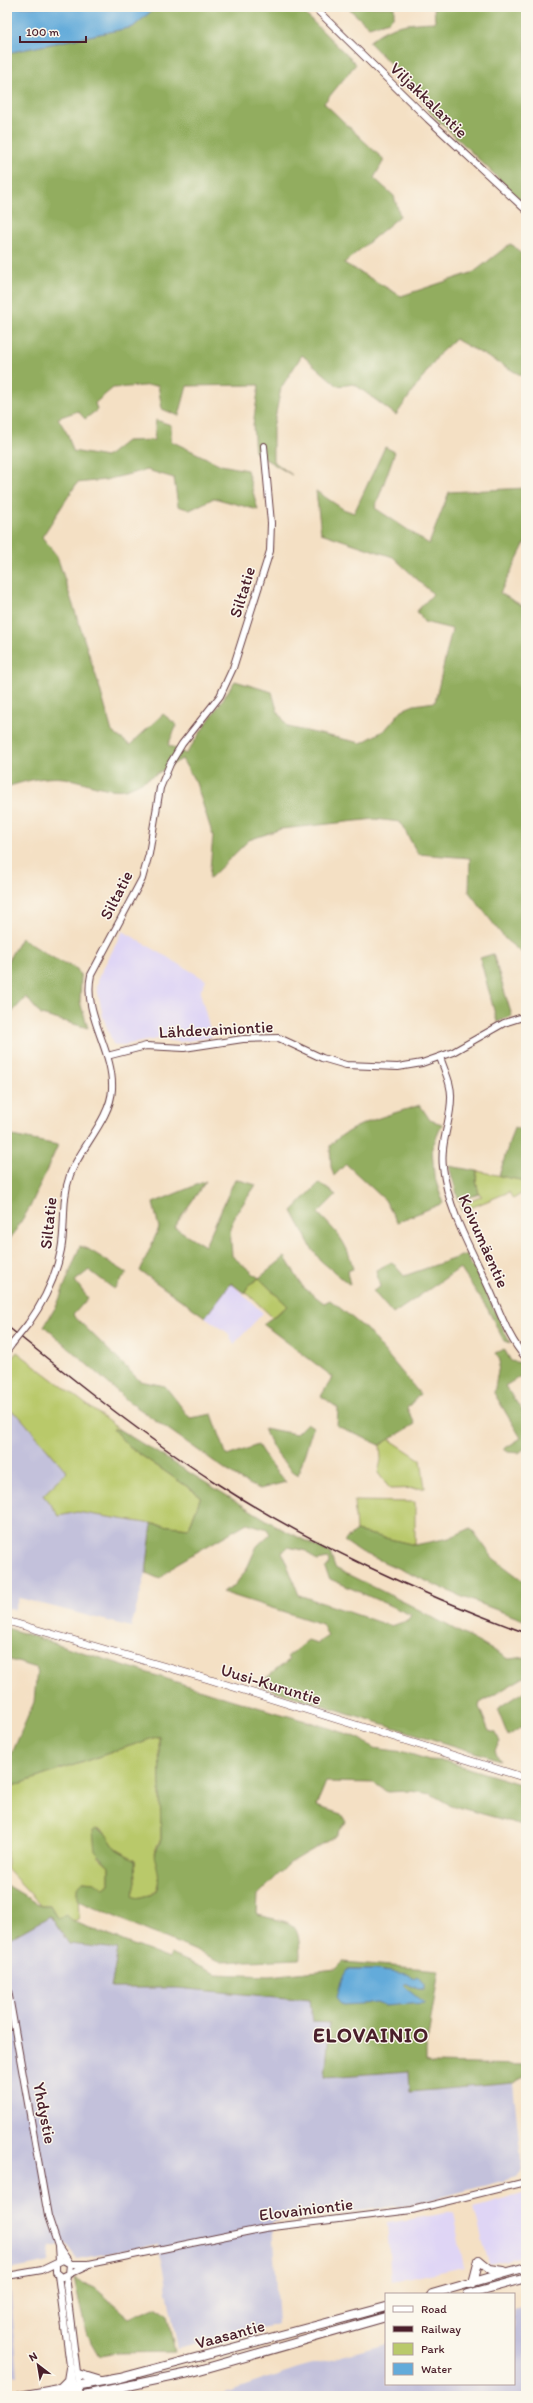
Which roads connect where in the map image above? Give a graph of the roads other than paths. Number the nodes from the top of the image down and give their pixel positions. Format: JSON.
{"nodes":[{"id":1,"x":314,"y":7,"type":"edge"},
{"id":2,"x":526,"y":210,"type":"edge"},
{"id":3,"x":264,"y":446,"type":"dead end"},
{"id":4,"x":526,"y":1016,"type":"edge"},
{"id":5,"x":108,"y":1056,"type":"junction"},
{"id":6,"x":440,"y":1057,"type":"junction"},
{"id":7,"x":7,"y":1351,"type":"edge"},
{"id":8,"x":526,"y":1358,"type":"edge"},
{"id":9,"x":7,"y":1621,"type":"edge"},
{"id":10,"x":526,"y":1778,"type":"edge"},
{"id":11,"x":7,"y":1984,"type":"edge"},
{"id":12,"x":526,"y":2182,"type":"edge"},
{"id":13,"x":58,"y":2246,"type":"junction"},
{"id":14,"x":58,"y":2262,"type":"junction"},
{"id":15,"x":69,"y":2263,"type":"junction"},
{"id":16,"x":89,"y":2264,"type":"junction"},
{"id":17,"x":523,"y":2268,"type":"edge"},
{"id":18,"x":42,"y":2270,"type":"junction"},
{"id":19,"x":57,"y":2274,"type":"junction"},
{"id":20,"x":68,"y":2275,"type":"junction"},
{"id":21,"x":7,"y":2276,"type":"edge"},
{"id":22,"x":526,"y":2278,"type":"edge"},
{"id":23,"x":473,"y":2282,"type":"junction"},
{"id":24,"x":435,"y":2293,"type":"edge"},
{"id":25,"x":472,"y":2293,"type":"edge"},
{"id":26,"x":385,"y":2307,"type":"edge"},
{"id":27,"x":385,"y":2317,"type":"edge"},
{"id":28,"x":70,"y":2368,"type":"junction"},
{"id":29,"x":78,"y":2374,"type":"junction"},
{"id":30,"x":106,"y":2382,"type":"junction"},
{"id":31,"x":58,"y":2390,"type":"junction"},
{"id":32,"x":76,"y":2390,"type":"edge"},
{"id":33,"x":108,"y":2391,"type":"junction"},
{"id":34,"x":20,"y":2396,"type":"edge"},
{"id":35,"x":80,"y":2396,"type":"edge"},
{"id":36,"x":98,"y":2396,"type":"edge"}],
"edges":[{"from":1,"to":2,"type":"street","name":"Viljakkalantie"},
{"from":3,"to":5,"type":"street","name":"Siltatie"},
{"from":4,"to":6,"type":"street","name":"Lähdevainiontie"},
{"from":5,"to":6,"type":"street","name":"Lähdevainiontie"},
{"from":5,"to":7,"type":"street","name":"Siltatie","bridge":true},
{"from":6,"to":8,"type":"street","name":"Koivumäentie"},
{"from":9,"to":10,"type":"main road","name":"Uusi-Kuruntie"},
{"from":11,"to":13,"type":"street","name":"Yhdystie"},
{"from":12,"to":16,"type":"street","name":"Elovainiontie"},
{"from":13,"to":14,"type":"street","name":"Yhdystie"},
{"from":13,"to":15,"type":"street","name":"Yhdystie"},
{"from":14,"to":15,"type":"street","name":"Elovainiontie"},
{"from":14,"to":18,"type":"street"},
{"from":14,"to":19,"type":"street","name":"Yhdystie"},
{"from":15,"to":16,"type":"street","name":"Elovainiontie"},
{"from":15,"to":20,"type":"street"},
{"from":16,"to":20,"type":"street","name":"Elovainiontie"},
{"from":17,"to":23,"type":"highway"},
{"from":17,"to":23,"type":"highway"},
{"from":18,"to":19,"type":"street"},
{"from":18,"to":21,"type":"street"},
{"from":19,"to":20,"type":"street"},
{"from":19,"to":28,"type":"street","name":"Yhdystie"},
{"from":20,"to":29,"type":"street"},
{"from":22,"to":25,"type":"highway"},
{"from":23,"to":24,"type":"highway"},
{"from":26,"to":30,"type":"highway","name":"Vaasantie"},
{"from":27,"to":33,"type":"highway","name":"Vaasantie"},
{"from":28,"to":31,"type":"highway"},
{"from":28,"to":32,"type":"street","name":"Yhdystie"},
{"from":29,"to":30,"type":"highway"},
{"from":29,"to":32,"type":"street"},
{"from":30,"to":32,"type":"highway","name":"Vaasantie"},
{"from":31,"to":32,"type":"highway","name":"Vaasantie"},
{"from":31,"to":34,"type":"highway","name":"Vaasantie"},
{"from":32,"to":35,"type":"street"},
{"from":33,"to":35,"type":"highway","name":"Vaasantie"},
{"from":33,"to":36,"type":"highway"}]}
